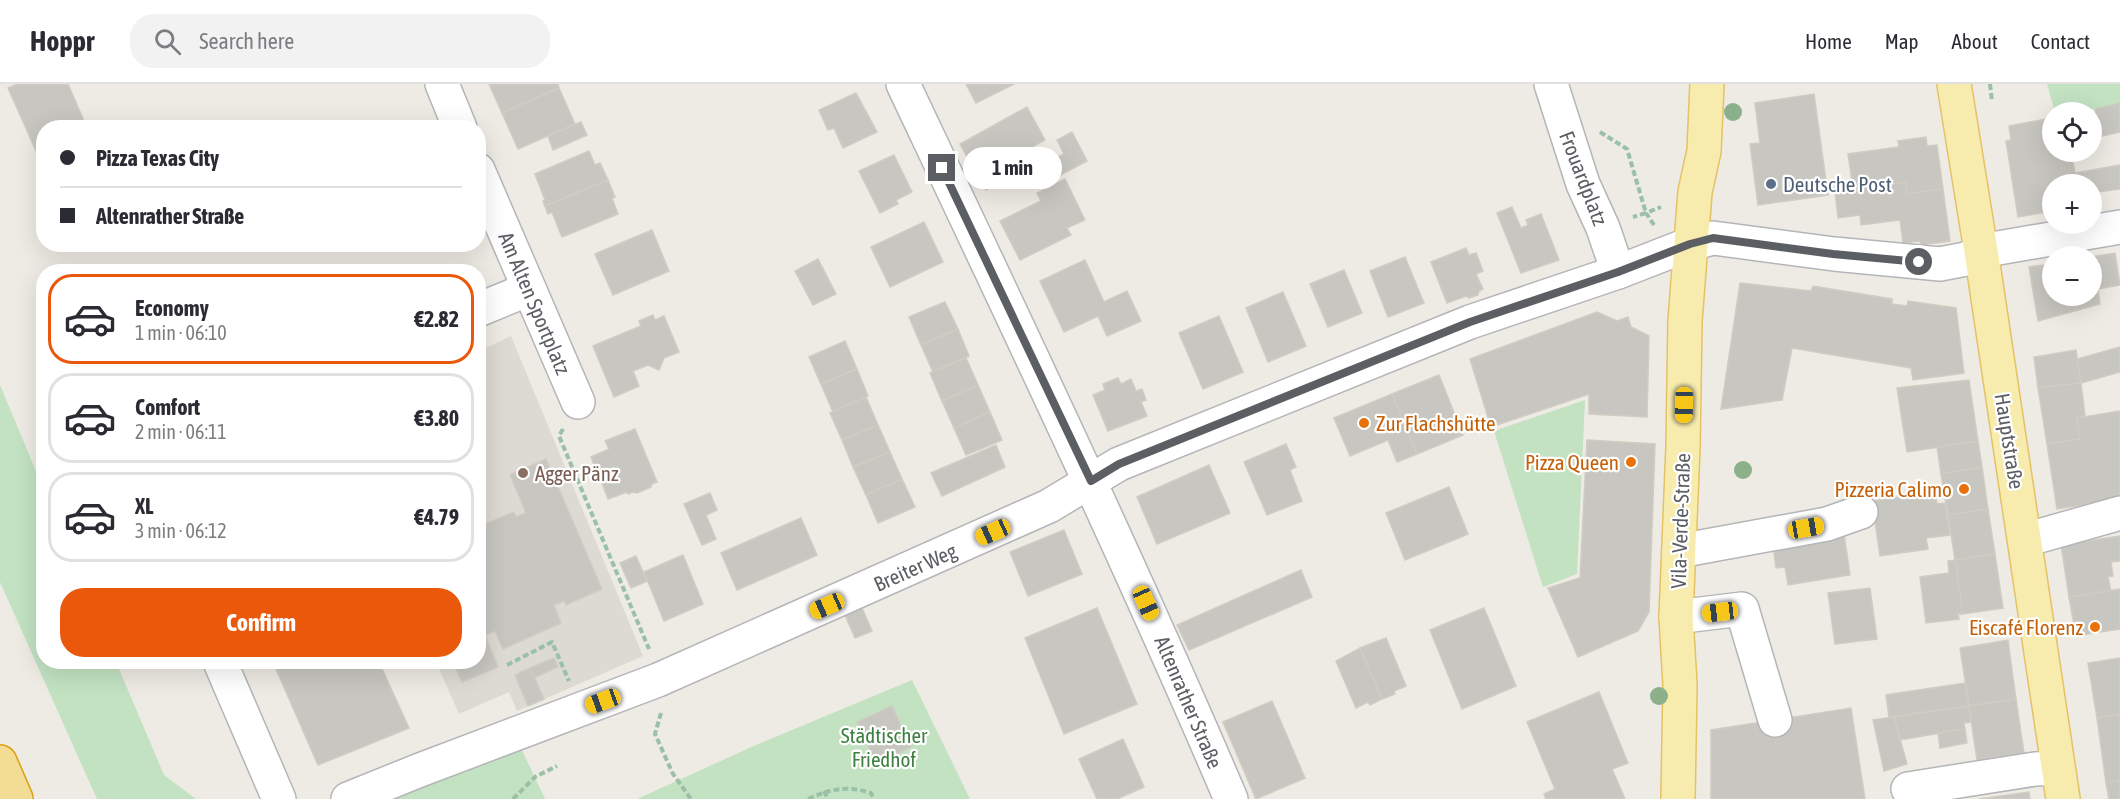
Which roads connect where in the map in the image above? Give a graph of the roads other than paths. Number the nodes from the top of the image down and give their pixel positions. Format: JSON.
{"nodes":[{"id":1,"x":442,"y":84,"type":"edge"},
{"id":2,"x":903,"y":84,"type":"edge"},
{"id":3,"x":1551,"y":84,"type":"edge"},
{"id":4,"x":1707,"y":84,"type":"edge"},
{"id":5,"x":1954,"y":84,"type":"edge"},
{"id":6,"x":457,"y":120,"type":"edge"},
{"id":7,"x":486,"y":189,"type":"edge"},
{"id":8,"x":2120,"y":227,"type":"edge"},
{"id":9,"x":1690,"y":244,"type":"junction"},
{"id":10,"x":1981,"y":251,"type":"junction"},
{"id":11,"x":1618,"y":272,"type":"junction"},
{"id":12,"x":529,"y":289,"type":"junction"},
{"id":13,"x":486,"y":307,"type":"edge"},
{"id":14,"x":578,"y":402,"type":"road end"},
{"id":15,"x":1091,"y":481,"type":"junction"},
{"id":16,"x":1861,"y":512,"type":"dead end"},
{"id":17,"x":2120,"y":513,"type":"edge"},
{"id":18,"x":2025,"y":540,"type":"junction"},
{"id":19,"x":1679,"y":551,"type":"junction"},
{"id":20,"x":1676,"y":617,"type":"junction"},
{"id":21,"x":223,"y":669,"type":"edge"},
{"id":22,"x":1775,"y":720,"type":"dead end"},
{"id":23,"x":0,"y":762,"type":"edge"},
{"id":24,"x":2060,"y":783,"type":"edge"},
{"id":25,"x":1908,"y":789,"type":"dead end"},
{"id":26,"x":16,"y":799,"type":"edge"},
{"id":27,"x":279,"y":799,"type":"edge"},
{"id":28,"x":348,"y":799,"type":"edge"},
{"id":29,"x":1231,"y":799,"type":"edge"},
{"id":30,"x":1678,"y":799,"type":"edge"}],
"edges":[{"from":1,"to":6,"type":"street"},
{"from":2,"to":15,"type":"street","name":"Altenrather Straße"},
{"from":3,"to":11,"type":"street","name":"Frouardplatz"},
{"from":4,"to":9,"type":"main road"},
{"from":5,"to":10,"type":"main road","name":"Hauptstraße"},
{"from":7,"to":12,"type":"street","name":"Am Alten Sportplatz"},
{"from":8,"to":10,"type":"street","name":"Breiter Weg"},
{"from":9,"to":10,"type":"street","name":"Breiter Weg"},
{"from":9,"to":11,"type":"street","name":"Breiter Weg"},
{"from":9,"to":19,"type":"main road","name":"Vila-Verde-Straße"},
{"from":10,"to":18,"type":"main road","name":"Hauptstraße"},
{"from":11,"to":15,"type":"street","name":"Breiter Weg"},
{"from":12,"to":13,"type":"street"},
{"from":12,"to":14,"type":"street","name":"Am Alten Sportplatz"},
{"from":15,"to":28,"type":"street","name":"Breiter Weg"},
{"from":15,"to":29,"type":"street","name":"Altenrather Straße"},
{"from":16,"to":19,"type":"street"},
{"from":17,"to":18,"type":"street"},
{"from":18,"to":24,"type":"main road","name":"Hauptstraße"},
{"from":19,"to":20,"type":"main road","name":"Vila-Verde-Straße"},
{"from":20,"to":22,"type":"street"},
{"from":20,"to":30,"type":"main road","name":"Vila-Verde-Straße"},
{"from":21,"to":27,"type":"street"},
{"from":23,"to":26,"type":"highway"},
{"from":24,"to":25,"type":"street"}]}
